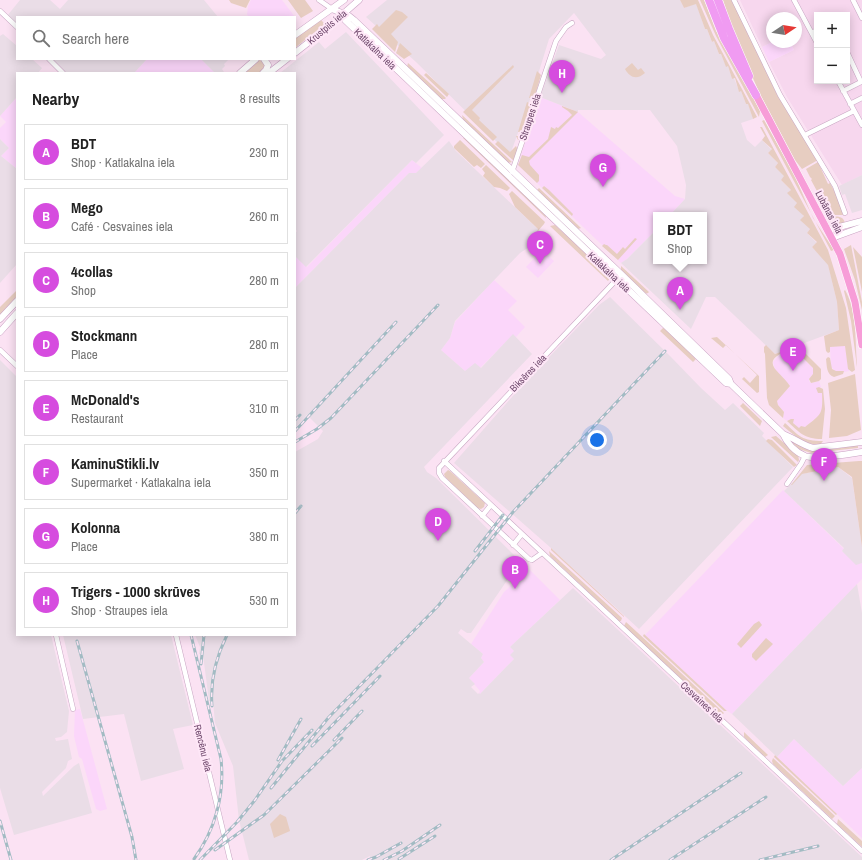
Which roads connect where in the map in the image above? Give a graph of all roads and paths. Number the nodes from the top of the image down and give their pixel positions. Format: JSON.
{"nodes":[{"id":1,"x":319,"y":0,"type":"edge"},
{"id":2,"x":344,"y":0,"type":"edge"},
{"id":3,"x":359,"y":0,"type":"edge"},
{"id":4,"x":734,"y":0,"type":"edge"},
{"id":5,"x":794,"y":0,"type":"edge"},
{"id":6,"x":853,"y":0,"type":"edge"},
{"id":7,"x":713,"y":1,"type":"edge"},
{"id":8,"x":332,"y":9,"type":"junction"},
{"id":9,"x":0,"y":11,"type":"edge"},
{"id":10,"x":342,"y":14,"type":"junction"},
{"id":11,"x":862,"y":18,"type":"edge"},
{"id":12,"x":572,"y":23,"type":"dead end"},
{"id":13,"x":16,"y":27,"type":"edge"},
{"id":14,"x":812,"y":33,"type":"joint"},
{"id":15,"x":296,"y":34,"type":"edge"},
{"id":16,"x":814,"y":37,"type":"edge"},
{"id":17,"x":296,"y":52,"type":"edge"},
{"id":18,"x":850,"y":58,"type":"edge"},
{"id":19,"x":50,"y":60,"type":"edge"},
{"id":20,"x":255,"y":60,"type":"edge"},
{"id":21,"x":265,"y":60,"type":"edge"},
{"id":22,"x":286,"y":60,"type":"edge"},
{"id":23,"x":62,"y":72,"type":"edge"},
{"id":24,"x":241,"y":72,"type":"edge"},
{"id":25,"x":264,"y":72,"type":"edge"},
{"id":26,"x":270,"y":72,"type":"edge"},
{"id":27,"x":840,"y":84,"type":"edge"},
{"id":28,"x":844,"y":91,"type":"junction"},
{"id":29,"x":756,"y":95,"type":"junction"},
{"id":30,"x":862,"y":98,"type":"edge"},
{"id":31,"x":850,"y":104,"type":"junction"},
{"id":32,"x":854,"y":111,"type":"junction"},
{"id":33,"x":862,"y":125,"type":"edge"},
{"id":34,"x":805,"y":135,"type":"junction"},
{"id":35,"x":482,"y":147,"type":"junction"},
{"id":36,"x":512,"y":172,"type":"junction"},
{"id":37,"x":845,"y":213,"type":"dead end"},
{"id":38,"x":862,"y":221,"type":"edge"},
{"id":39,"x":862,"y":227,"type":"edge"},
{"id":40,"x":828,"y":230,"type":"junction"},
{"id":41,"x":832,"y":238,"type":"junction"},
{"id":42,"x":619,"y":277,"type":"junction"},
{"id":43,"x":16,"y":302,"type":"edge"},
{"id":44,"x":16,"y":314,"type":"edge"},
{"id":45,"x":0,"y":319,"type":"edge"},
{"id":46,"x":0,"y":332,"type":"edge"},
{"id":47,"x":862,"y":345,"type":"edge"},
{"id":48,"x":0,"y":350,"type":"edge"},
{"id":49,"x":16,"y":365,"type":"edge"},
{"id":50,"x":783,"y":434,"type":"junction"},
{"id":51,"x":862,"y":442,"type":"edge"},
{"id":52,"x":862,"y":452,"type":"edge"},
{"id":53,"x":805,"y":456,"type":"junction"},
{"id":54,"x":444,"y":461,"type":"junction"},
{"id":55,"x":787,"y":484,"type":"dead end"},
{"id":56,"x":491,"y":505,"type":"junction"},
{"id":57,"x":482,"y":516,"type":"junction"},
{"id":58,"x":522,"y":534,"type":"junction"},
{"id":59,"x":513,"y":545,"type":"junction"},
{"id":60,"x":542,"y":553,"type":"junction"},
{"id":61,"x":56,"y":636,"type":"edge"},
{"id":62,"x":176,"y":636,"type":"edge"},
{"id":63,"x":73,"y":709,"type":"dead end"},
{"id":64,"x":862,"y":851,"type":"edge"},
{"id":65,"x":230,"y":860,"type":"edge"}],
"edges":[{"from":1,"to":8,"type":"street"},
{"from":2,"to":8,"type":"street","name":"Krustpils iela"},
{"from":3,"to":10,"type":"street","name":"Krustpils iela"},
{"from":4,"to":34,"type":"street","name":"Lubānas iela"},
{"from":5,"to":14,"type":"street"},
{"from":6,"to":11,"type":"street"},
{"from":7,"to":29,"type":"highway","name":"Lubānas iela"},
{"from":7,"to":29,"type":"highway","name":"Lubānas iela"},
{"from":8,"to":10,"type":"street"},
{"from":8,"to":15,"type":"street","name":"Krustpils iela"},
{"from":9,"to":13,"type":"street"},
{"from":10,"to":17,"type":"street","name":"Krustpils iela"},
{"from":10,"to":35,"type":"street","name":"Katlakalna iela"},
{"from":12,"to":36,"type":"street","name":"Straupes iela"},
{"from":14,"to":16,"type":"street"},
{"from":18,"to":28,"type":"street"},
{"from":19,"to":23,"type":"street"},
{"from":20,"to":24,"type":"street"},
{"from":21,"to":25,"type":"street"},
{"from":22,"to":26,"type":"street"},
{"from":27,"to":28,"type":"street"},
{"from":28,"to":31,"type":"street"},
{"from":29,"to":40,"type":"main road","name":"Lubānas iela"},
{"from":30,"to":31,"type":"street"},
{"from":31,"to":32,"type":"street"},
{"from":32,"to":33,"type":"street"},
{"from":32,"to":34,"type":"street"},
{"from":34,"to":37,"type":"street","name":"Lubānas iela"},
{"from":35,"to":36,"type":"street","name":"Katlakalna iela"},
{"from":35,"to":42,"type":"street","name":"Katlakalna iela"},
{"from":36,"to":42,"type":"street","name":"Katlakalna iela"},
{"from":38,"to":40,"type":"street"},
{"from":39,"to":41,"type":"street"},
{"from":40,"to":41,"type":"main road","name":"Lubānas iela"},
{"from":41,"to":47,"type":"main road","name":"Lubānas iela"},
{"from":42,"to":50,"type":"street","name":"Katlakalna iela"},
{"from":42,"to":54,"type":"street","name":"Biksēres iela"},
{"from":43,"to":45,"type":"street"},
{"from":44,"to":46,"type":"street"},
{"from":48,"to":49,"type":"street"},
{"from":50,"to":51,"type":"street","name":"Katlakalna iela"},
{"from":50,"to":53,"type":"street","name":"Katlakalna iela"},
{"from":52,"to":53,"type":"street"},
{"from":53,"to":55,"type":"street"},
{"from":54,"to":56,"type":"street","name":"Cesvaines iela"},
{"from":54,"to":57,"type":"street","name":"Biksēres iela"},
{"from":56,"to":57,"type":"street"},
{"from":56,"to":58,"type":"street","name":"Cesvaines iela"},
{"from":57,"to":59,"type":"street"},
{"from":58,"to":59,"type":"street"},
{"from":58,"to":60,"type":"street","name":"Cesvaines iela"},
{"from":59,"to":60,"type":"street"},
{"from":60,"to":64,"type":"street","name":"Cesvaines iela"},
{"from":61,"to":63,"type":"street"},
{"from":62,"to":65,"type":"street","name":"Rencēnu iela"}]}
